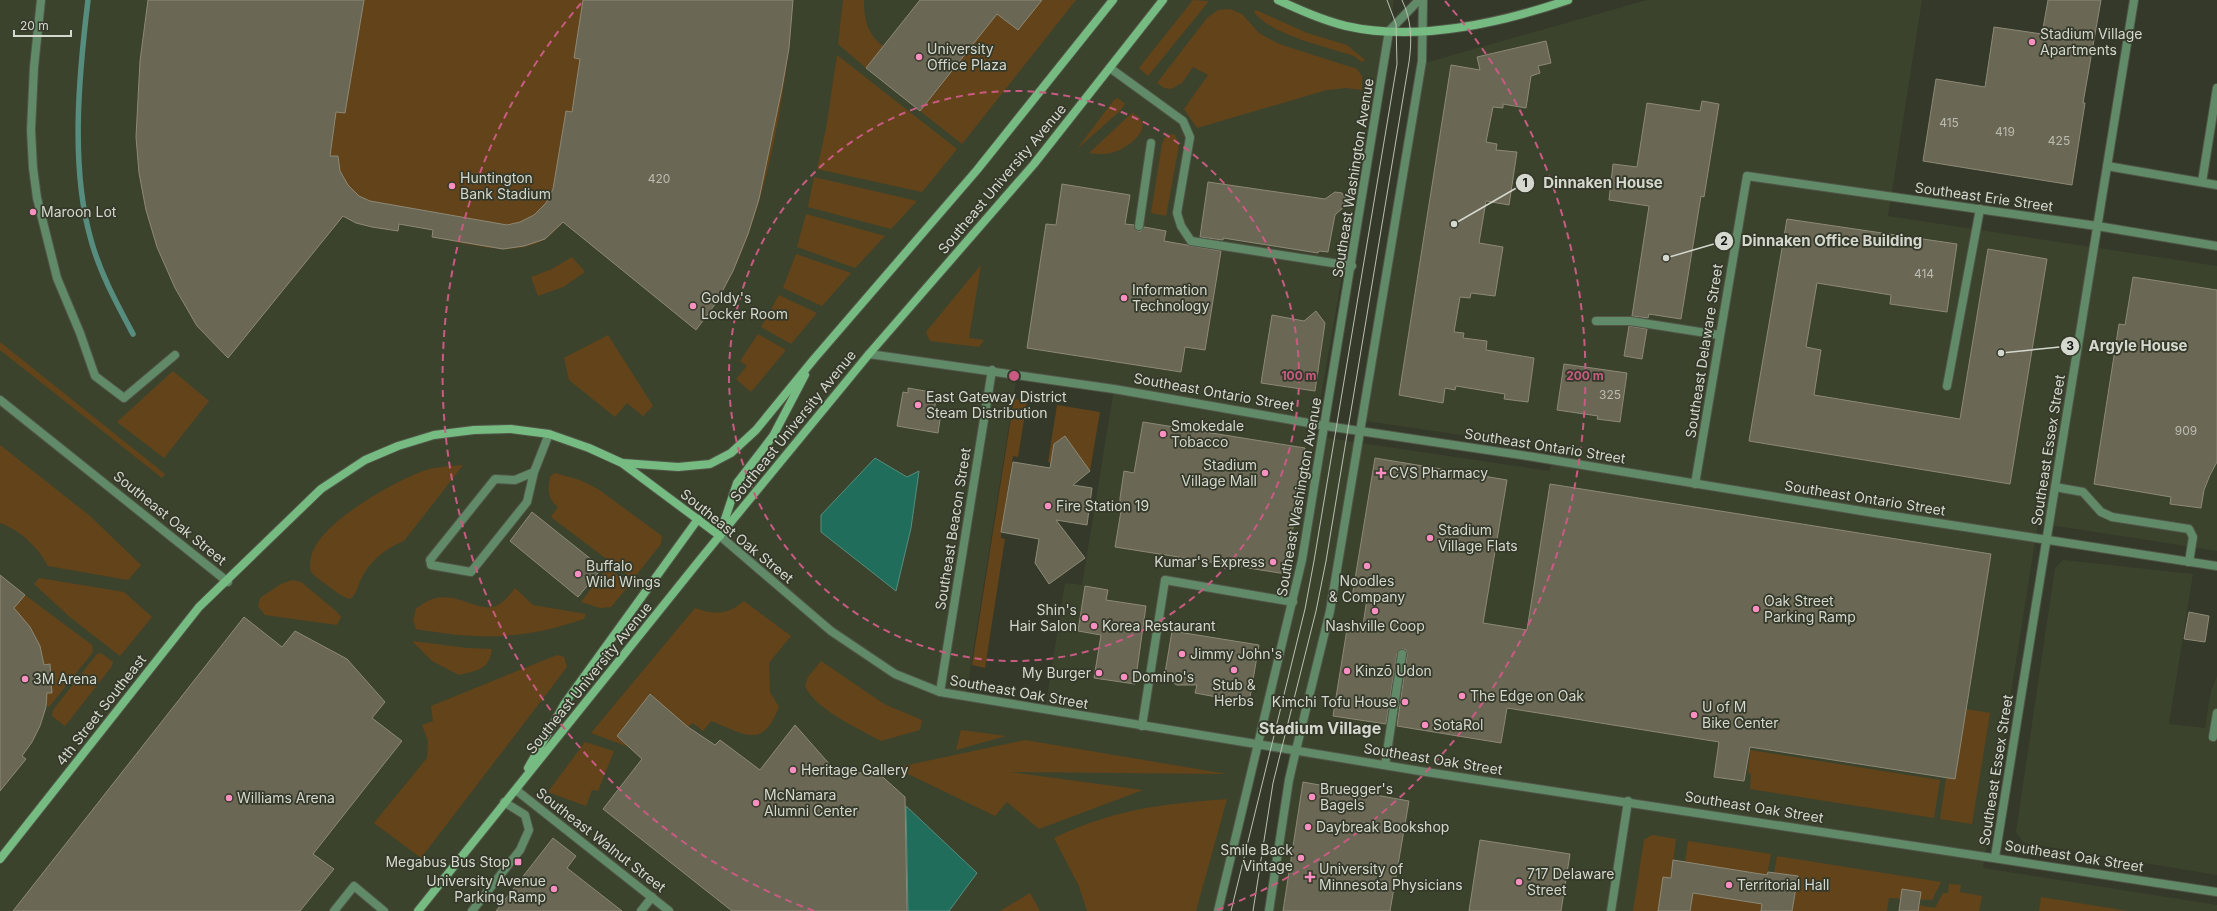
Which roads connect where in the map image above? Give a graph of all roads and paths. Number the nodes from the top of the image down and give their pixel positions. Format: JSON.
{"nodes":[{"id":1,"x":41,"y":0,"type":"edge"},
{"id":2,"x":1113,"y":0,"type":"edge"},
{"id":3,"x":1163,"y":0,"type":"edge"},
{"id":4,"x":1278,"y":0,"type":"edge"},
{"id":5,"x":1419,"y":0,"type":"edge"},
{"id":6,"x":1423,"y":0,"type":"edge"},
{"id":7,"x":1568,"y":0,"type":"edge"},
{"id":8,"x":2134,"y":0,"type":"edge"},
{"id":9,"x":1389,"y":31,"type":"junction"},
{"id":10,"x":1423,"y":32,"type":"junction"},
{"id":11,"x":1110,"y":68,"type":"junction"},
{"id":12,"x":2217,"y":88,"type":"edge"},
{"id":13,"x":1151,"y":143,"type":"dead end"},
{"id":14,"x":2107,"y":166,"type":"junction"},
{"id":15,"x":1747,"y":176,"type":"joint"},
{"id":16,"x":2202,"y":182,"type":"junction"},
{"id":17,"x":2217,"y":184,"type":"edge"},
{"id":18,"x":1980,"y":209,"type":"junction"},
{"id":19,"x":1139,"y":226,"type":"dead end"},
{"id":20,"x":2097,"y":226,"type":"junction"},
{"id":21,"x":2217,"y":246,"type":"edge"},
{"id":22,"x":1352,"y":266,"type":"junction"},
{"id":23,"x":1596,"y":320,"type":"dead end"},
{"id":24,"x":1719,"y":335,"type":"junction"},
{"id":25,"x":869,"y":354,"type":"junction"},
{"id":26,"x":175,"y":355,"type":"dead end"},
{"id":27,"x":814,"y":359,"type":"junction"},
{"id":28,"x":992,"y":370,"type":"junction"},
{"id":29,"x":1947,"y":386,"type":"dead end"},
{"id":30,"x":0,"y":400,"type":"edge"},
{"id":31,"x":1326,"y":426,"type":"junction"},
{"id":32,"x":1360,"y":431,"type":"junction"},
{"id":33,"x":549,"y":434,"type":"junction"},
{"id":34,"x":622,"y":463,"type":"junction"},
{"id":35,"x":534,"y":472,"type":"junction"},
{"id":36,"x":1695,"y":484,"type":"junction"},
{"id":37,"x":2055,"y":486,"type":"junction"},
{"id":38,"x":698,"y":520,"type":"junction"},
{"id":39,"x":720,"y":536,"type":"junction"},
{"id":40,"x":2047,"y":540,"type":"junction"},
{"id":41,"x":2189,"y":562,"type":"junction"},
{"id":42,"x":2217,"y":566,"type":"edge"},
{"id":43,"x":228,"y":582,"type":"junction"},
{"id":44,"x":1294,"y":602,"type":"junction"},
{"id":45,"x":1402,"y":654,"type":"dead end"},
{"id":46,"x":940,"y":692,"type":"junction"},
{"id":47,"x":2217,"y":713,"type":"edge"},
{"id":48,"x":1142,"y":726,"type":"junction"},
{"id":49,"x":2213,"y":737,"type":"dead end"},
{"id":50,"x":1259,"y":745,"type":"junction"},
{"id":51,"x":1296,"y":750,"type":"junction"},
{"id":52,"x":1385,"y":765,"type":"junction"},
{"id":53,"x":516,"y":790,"type":"junction"},
{"id":54,"x":1628,"y":801,"type":"junction"},
{"id":55,"x":504,"y":802,"type":"junction"},
{"id":56,"x":1995,"y":857,"type":"junction"},
{"id":57,"x":0,"y":859,"type":"edge"},
{"id":58,"x":2217,"y":892,"type":"edge"},
{"id":59,"x":652,"y":897,"type":"junction"},
{"id":60,"x":334,"y":911,"type":"edge"},
{"id":61,"x":384,"y":911,"type":"edge"},
{"id":62,"x":418,"y":911,"type":"edge"},
{"id":63,"x":472,"y":911,"type":"edge"},
{"id":64,"x":641,"y":911,"type":"edge"},
{"id":65,"x":669,"y":911,"type":"edge"},
{"id":66,"x":1218,"y":911,"type":"edge"},
{"id":67,"x":1269,"y":911,"type":"edge"},
{"id":68,"x":1611,"y":911,"type":"edge"}],
"edges":[{"from":1,"to":26,"type":"street"},
{"from":2,"to":27,"type":"main road","name":"Southeast University Avenue"},
{"from":3,"to":11,"type":"main road","name":"Southeast University Avenue"},
{"from":4,"to":9,"type":"main road"},
{"from":5,"to":9,"type":"street"},
{"from":6,"to":10,"type":"street"},
{"from":7,"to":10,"type":"main road"},
{"from":8,"to":14,"type":"street","name":"Southeast Essex Street"},
{"from":9,"to":10,"type":"main road"},
{"from":9,"to":22,"type":"street","name":"Southeast Washington Avenue"},
{"from":10,"to":32,"type":"street"},
{"from":11,"to":22,"type":"street"},
{"from":11,"to":25,"type":"main road","name":"Southeast University Avenue"},
{"from":12,"to":16,"type":"street"},
{"from":13,"to":19,"type":"street"},
{"from":14,"to":16,"type":"street"},
{"from":14,"to":20,"type":"street","name":"Southeast Essex Street"},
{"from":15,"to":18,"type":"street","name":"Southeast Erie Street"},
{"from":15,"to":24,"type":"street","name":"Southeast Delaware Street"},
{"from":16,"to":17,"type":"street"},
{"from":18,"to":20,"type":"street","name":"Southeast Erie Street"},
{"from":18,"to":29,"type":"street"},
{"from":20,"to":21,"type":"street","name":"Southeast Erie Street"},
{"from":20,"to":37,"type":"street","name":"Southeast Essex Street"},
{"from":22,"to":31,"type":"street","name":"Southeast Washington Avenue"},
{"from":23,"to":24,"type":"street"},
{"from":24,"to":36,"type":"street","name":"Southeast Delaware Street"},
{"from":25,"to":28,"type":"street","name":"Southeast Ontario Street"},
{"from":25,"to":39,"type":"main road","name":"Southeast University Avenue"},
{"from":27,"to":34,"type":"main road","name":"Southeast University Avenue"},
{"from":27,"to":39,"type":"main road"},
{"from":28,"to":31,"type":"street","name":"Southeast Ontario Street"},
{"from":28,"to":46,"type":"street","name":"Southeast Beacon Street"},
{"from":30,"to":43,"type":"street","name":"Southeast Oak Street"},
{"from":31,"to":32,"type":"street","name":"Southeast Ontario Street"},
{"from":31,"to":44,"type":"street","name":"Southeast Washington Avenue"},
{"from":32,"to":36,"type":"street","name":"Southeast Ontario Street"},
{"from":32,"to":51,"type":"street"},
{"from":33,"to":34,"type":"main road","name":"Southeast Oak Street"},
{"from":33,"to":35,"type":"street"},
{"from":33,"to":43,"type":"main road","name":"Southeast Oak Street"},
{"from":34,"to":38,"type":"main road","name":"Southeast Oak Street"},
{"from":35,"to":35,"type":"street"},
{"from":36,"to":40,"type":"street","name":"Southeast Ontario Street"},
{"from":37,"to":40,"type":"street","name":"Southeast Essex Street"},
{"from":37,"to":41,"type":"street"},
{"from":38,"to":39,"type":"main road","name":"Southeast Oak Street"},
{"from":38,"to":53,"type":"main road"},
{"from":39,"to":46,"type":"street","name":"Southeast Oak Street"},
{"from":39,"to":53,"type":"main road","name":"Southeast University Avenue"},
{"from":40,"to":41,"type":"street","name":"Southeast Ontario Street"},
{"from":40,"to":56,"type":"street","name":"Southeast Essex Street"},
{"from":41,"to":42,"type":"street","name":"Southeast Ontario Street"},
{"from":43,"to":57,"type":"main road","name":"4th Street Southeast"},
{"from":44,"to":48,"type":"street"},
{"from":44,"to":50,"type":"street","name":"Southeast Washington Avenue"},
{"from":45,"to":52,"type":"street"},
{"from":46,"to":48,"type":"street","name":"Southeast Oak Street"},
{"from":47,"to":49,"type":"street"},
{"from":48,"to":50,"type":"street","name":"Southeast Oak Street"},
{"from":50,"to":51,"type":"street","name":"Southeast Oak Street"},
{"from":50,"to":66,"type":"street","name":"Southeast Washington Avenue"},
{"from":51,"to":52,"type":"street","name":"Southeast Oak Street"},
{"from":51,"to":67,"type":"street"},
{"from":52,"to":54,"type":"street","name":"Southeast Oak Street"},
{"from":53,"to":55,"type":"main road","name":"Southeast University Avenue"},
{"from":53,"to":59,"type":"street","name":"Southeast Walnut Street"},
{"from":54,"to":56,"type":"street","name":"Southeast Oak Street"},
{"from":54,"to":68,"type":"street"},
{"from":55,"to":62,"type":"main road","name":"Southeast University Avenue"},
{"from":55,"to":63,"type":"street"},
{"from":56,"to":58,"type":"street","name":"Southeast Oak Street"},
{"from":59,"to":64,"type":"street"},
{"from":59,"to":65,"type":"street","name":"Southeast Walnut Street"},
{"from":60,"to":61,"type":"street"}]}
